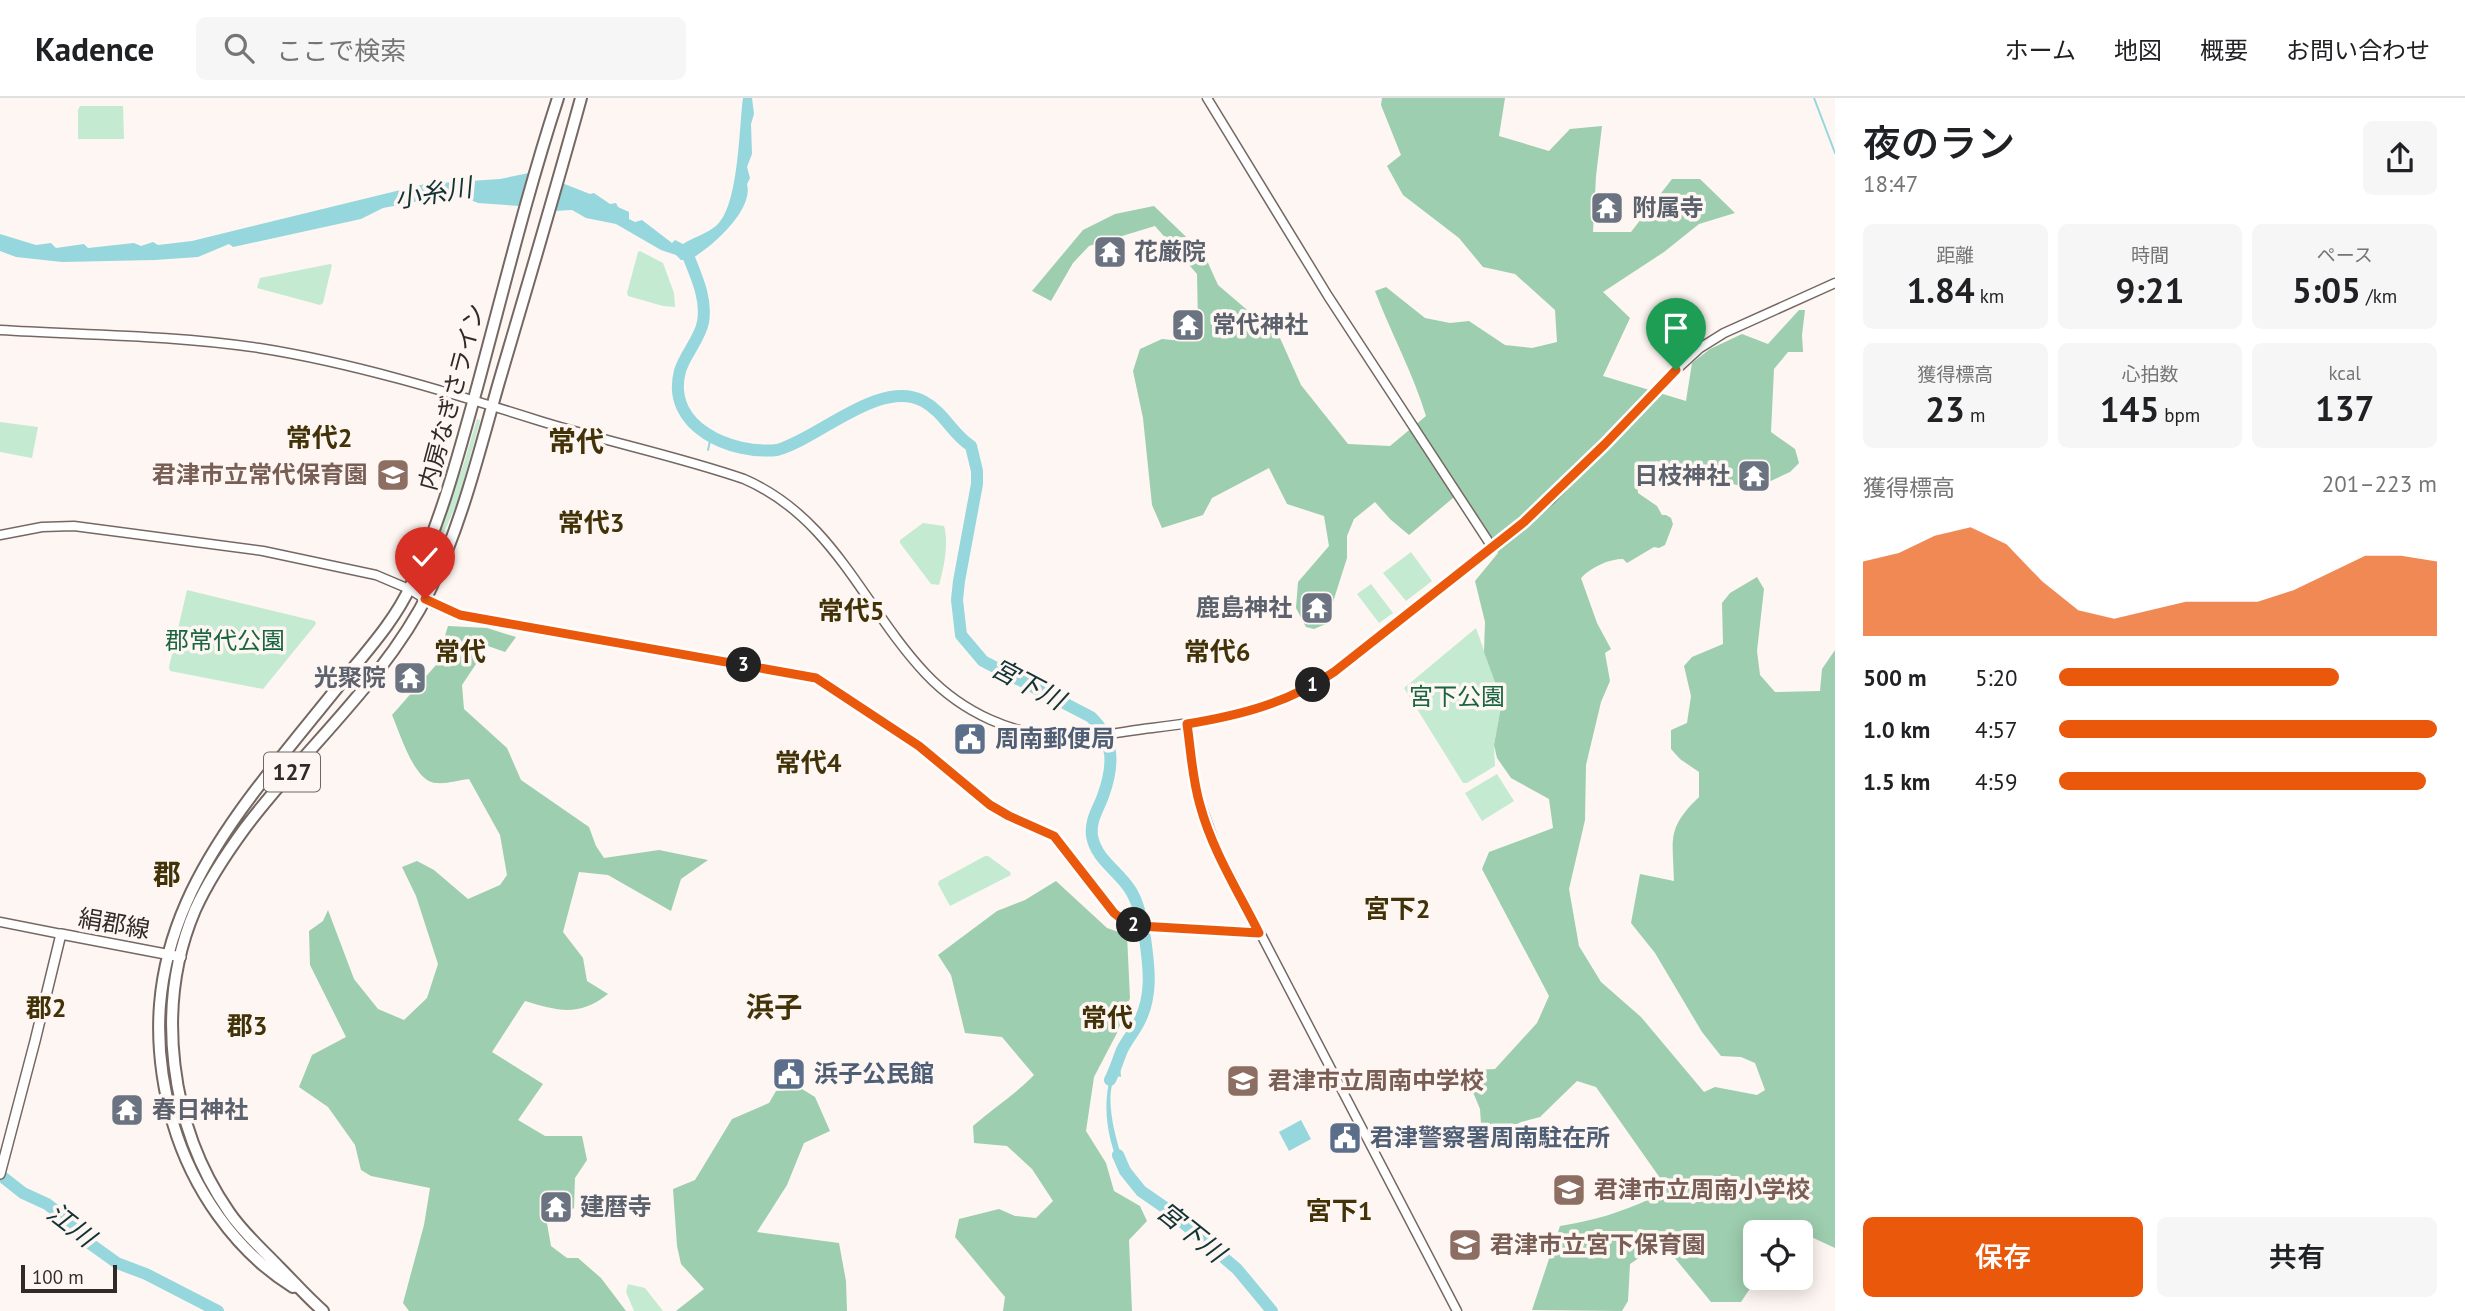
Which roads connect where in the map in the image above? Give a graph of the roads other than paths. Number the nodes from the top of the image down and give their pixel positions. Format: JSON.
{"nodes":[{"id":1,"x":558,"y":98,"type":"edge"},
{"id":2,"x":581,"y":98,"type":"edge"},
{"id":3,"x":1207,"y":98,"type":"edge"},
{"id":4,"x":1835,"y":283,"type":"edge"},
{"id":5,"x":0,"y":330,"type":"edge"},
{"id":6,"x":473,"y":400,"type":"junction"},
{"id":7,"x":493,"y":405,"type":"junction"},
{"id":8,"x":0,"y":535,"type":"edge"},
{"id":9,"x":1492,"y":547,"type":"junction"},
{"id":10,"x":410,"y":589,"type":"junction"},
{"id":11,"x":425,"y":599,"type":"junction"},
{"id":12,"x":1187,"y":724,"type":"junction"},
{"id":13,"x":0,"y":922,"type":"edge"},
{"id":14,"x":1259,"y":933,"type":"junction"},
{"id":15,"x":61,"y":934,"type":"junction"},
{"id":16,"x":168,"y":954,"type":"junction"},
{"id":17,"x":181,"y":957,"type":"junction"},
{"id":18,"x":0,"y":1174,"type":"edge"},
{"id":19,"x":304,"y":1294,"type":"junction"},
{"id":20,"x":323,"y":1311,"type":"edge"},
{"id":21,"x":1457,"y":1311,"type":"edge"}],
"edges":[{"from":1,"to":6,"type":"highway","name":"内房なぎさライン","number":"127"},
{"from":2,"to":7,"type":"highway","name":"内房なぎさライン","number":"127"},
{"from":3,"to":9,"type":"street"},
{"from":4,"to":9,"type":"street"},
{"from":5,"to":6,"type":"street"},
{"from":6,"to":7,"type":"street"},
{"from":6,"to":10,"type":"highway","name":"内房なぎさライン","number":"127"},
{"from":7,"to":11,"type":"highway","name":"内房なぎさライン","number":"127"},
{"from":7,"to":12,"type":"street"},
{"from":8,"to":10,"type":"street"},
{"from":9,"to":12,"type":"street"},
{"from":10,"to":11,"type":"street"},
{"from":10,"to":16,"type":"highway","name":"内房なぎさライン","number":"127"},
{"from":11,"to":14,"type":"street"},
{"from":11,"to":17,"type":"highway","name":"内房なぎさライン","number":"127"},
{"from":12,"to":14,"type":"street"},
{"from":13,"to":15,"type":"street"},
{"from":14,"to":21,"type":"street"},
{"from":15,"to":16,"type":"main road","name":"絹郡線"},
{"from":15,"to":18,"type":"main road","name":"絹郡線"},
{"from":16,"to":17,"type":"main road","name":"絹郡線"},
{"from":16,"to":19,"type":"highway","name":"内房なぎさライン","number":"127"},
{"from":17,"to":19,"type":"highway","name":"内房なぎさライン","number":"127"},
{"from":19,"to":20,"type":"highway","name":"内房なぎさライン","number":"127"}]}
